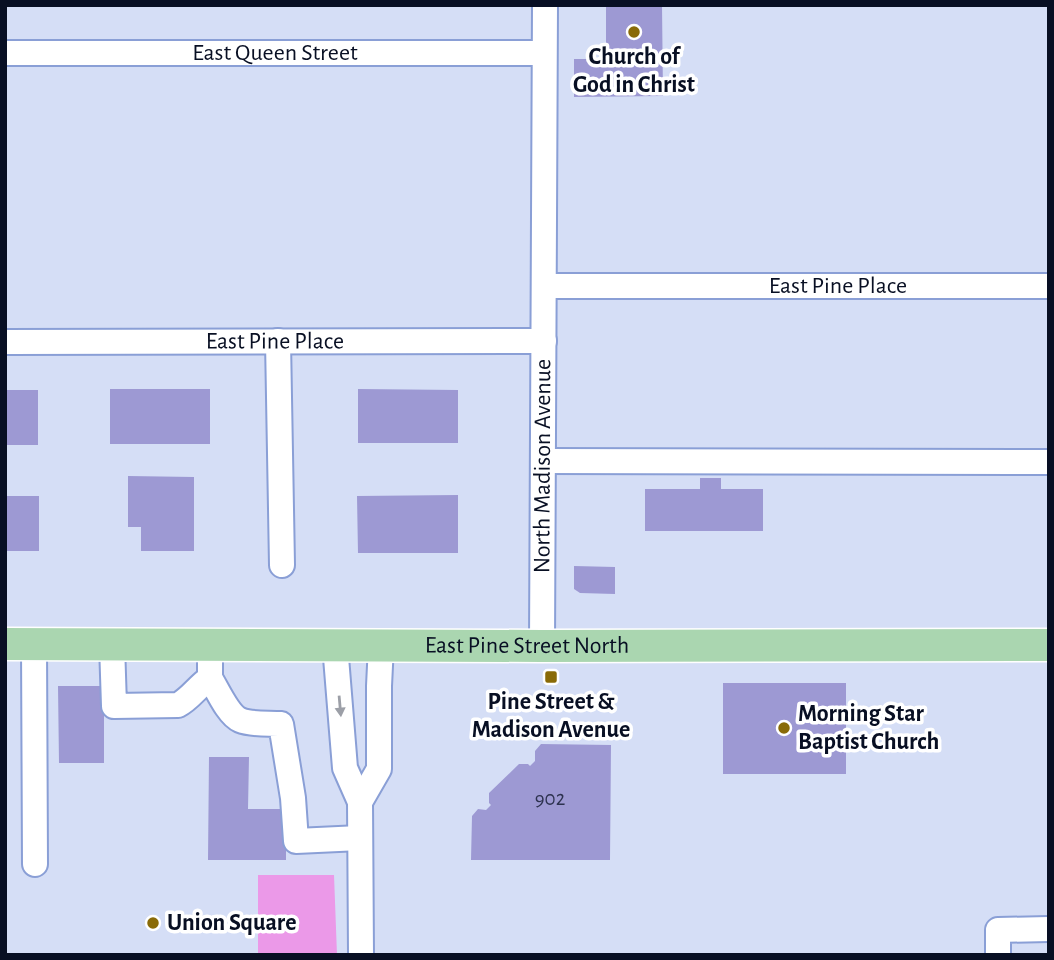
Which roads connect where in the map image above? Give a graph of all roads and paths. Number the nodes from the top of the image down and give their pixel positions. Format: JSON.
{"nodes":[{"id":1,"x":544,"y":5,"type":"edge"},
{"id":2,"x":5,"y":53,"type":"edge"},
{"id":3,"x":544,"y":53,"type":"junction"},
{"id":4,"x":544,"y":286,"type":"junction"},
{"id":5,"x":1049,"y":286,"type":"edge"},
{"id":6,"x":278,"y":341,"type":"junction"},
{"id":7,"x":544,"y":341,"type":"junction"},
{"id":8,"x":5,"y":342,"type":"edge"},
{"id":9,"x":543,"y":461,"type":"junction"},
{"id":10,"x":1049,"y":461,"type":"edge"},
{"id":11,"x":282,"y":565,"type":"dead end"},
{"id":12,"x":19,"y":644,"type":"edge"},
{"id":13,"x":112,"y":644,"type":"junction"},
{"id":14,"x":209,"y":645,"type":"junction"},
{"id":15,"x":335,"y":645,"type":"junction"},
{"id":16,"x":381,"y":645,"type":"junction"},
{"id":17,"x":1049,"y":645,"type":"edge"},
{"id":18,"x":542,"y":646,"type":"junction"},
{"id":19,"x":210,"y":678,"type":"junction"},
{"id":20,"x":360,"y":802,"type":"junction"},
{"id":21,"x":360,"y":838,"type":"junction"},
{"id":22,"x":35,"y":864,"type":"dead end"},
{"id":23,"x":1049,"y":929,"type":"edge"},
{"id":24,"x":360,"y":955,"type":"edge"},
{"id":25,"x":998,"y":955,"type":"edge"}],
"edges":[{"from":1,"to":3,"type":"street","name":"North Madison Avenue"},
{"from":2,"to":3,"type":"street","name":"East Queen Street"},
{"from":3,"to":4,"type":"street","name":"North Madison Avenue"},
{"from":4,"to":5,"type":"street","name":"East Pine Place"},
{"from":4,"to":7,"type":"street","name":"North Madison Avenue"},
{"from":6,"to":7,"type":"street","name":"East Pine Place"},
{"from":6,"to":8,"type":"street","name":"East Pine Place"},
{"from":6,"to":11,"type":"street"},
{"from":7,"to":9,"type":"street","name":"North Madison Avenue"},
{"from":9,"to":10,"type":"street"},
{"from":9,"to":18,"type":"street","name":"North Madison Avenue"},
{"from":12,"to":13,"type":"main road","name":"East Pine Street North"},
{"from":12,"to":22,"type":"street"},
{"from":13,"to":14,"type":"main road","name":"East Pine Street North"},
{"from":13,"to":19,"type":"street"},
{"from":14,"to":15,"type":"main road","name":"East Pine Street North"},
{"from":14,"to":19,"type":"street"},
{"from":15,"to":16,"type":"main road","name":"East Pine Street North"},
{"from":15,"to":20,"type":"street","one_way":true},
{"from":16,"to":18,"type":"main road","name":"East Pine Street North"},
{"from":16,"to":20,"type":"street"},
{"from":17,"to":18,"type":"main road","name":"East Pine Street North"},
{"from":19,"to":21,"type":"street"},
{"from":20,"to":21,"type":"street"},
{"from":21,"to":24,"type":"street"},
{"from":23,"to":25,"type":"street"}]}
